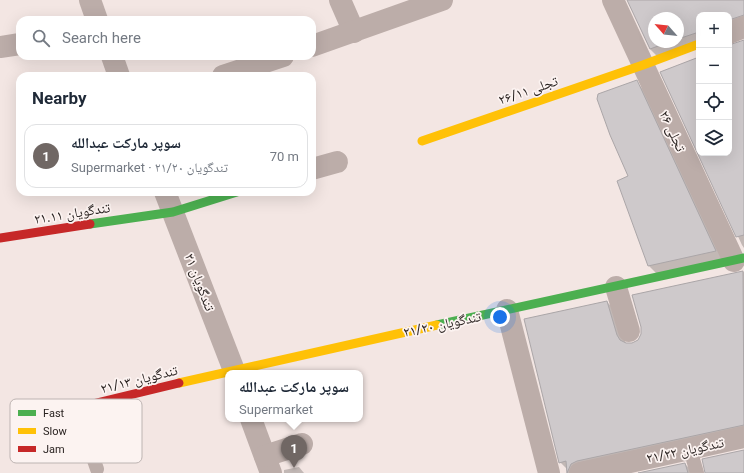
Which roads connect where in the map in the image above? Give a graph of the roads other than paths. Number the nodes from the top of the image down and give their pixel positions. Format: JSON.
{"nodes":[{"id":1,"x":90,"y":0,"type":"edge"},
{"id":2,"x":340,"y":0,"type":"edge"},
{"id":3,"x":442,"y":0,"type":"edge"},
{"id":4,"x":613,"y":0,"type":"edge"},
{"id":5,"x":96,"y":16,"type":"edge"},
{"id":6,"x":744,"y":27,"type":"edge"},
{"id":7,"x":354,"y":32,"type":"junction"},
{"id":8,"x":732,"y":32,"type":"edge"},
{"id":9,"x":16,"y":45,"type":"edge"},
{"id":10,"x":316,"y":45,"type":"edge"},
{"id":11,"x":696,"y":45,"type":"edge"},
{"id":12,"x":0,"y":47,"type":"edge"},
{"id":13,"x":113,"y":60,"type":"edge"},
{"id":14,"x":271,"y":60,"type":"edge"},
{"id":15,"x":643,"y":65,"type":"junction"},
{"id":16,"x":118,"y":72,"type":"edge"},
{"id":17,"x":236,"y":72,"type":"edge"},
{"id":18,"x":422,"y":141,"type":"dead end"},
{"id":19,"x":337,"y":162,"type":"dead end"},
{"id":20,"x":316,"y":168,"type":"edge"},
{"id":21,"x":210,"y":196,"type":"edge"},
{"id":22,"x":169,"y":202,"type":"edge"},
{"id":23,"x":0,"y":238,"type":"edge"},
{"id":24,"x":739,"y":260,"type":"edge"},
{"id":25,"x":616,"y":287,"type":"junction"},
{"id":26,"x":507,"y":310,"type":"junction"},
{"id":27,"x":629,"y":331,"type":"dead end"},
{"id":28,"x":233,"y":370,"type":"edge"},
{"id":29,"x":243,"y":370,"type":"edge"},
{"id":30,"x":225,"y":374,"type":"edge"},
{"id":31,"x":119,"y":399,"type":"edge"},
{"id":32,"x":252,"y":422,"type":"edge"},
{"id":33,"x":744,"y":437,"type":"edge"},
{"id":34,"x":302,"y":444,"type":"dead end"},
{"id":35,"x":690,"y":449,"type":"junction"},
{"id":36,"x":95,"y":463,"type":"edge"},
{"id":37,"x":268,"y":465,"type":"edge"},
{"id":38,"x":97,"y":469,"type":"dead end"},
{"id":39,"x":549,"y":473,"type":"edge"},
{"id":40,"x":580,"y":473,"type":"edge"},
{"id":41,"x":697,"y":473,"type":"edge"}],
"edges":[{"from":1,"to":5,"type":"street"},
{"from":2,"to":7,"type":"street"},
{"from":3,"to":7,"type":"street"},
{"from":4,"to":15,"type":"street","name":"۲۶ تجلی"},
{"from":6,"to":8,"type":"street"},
{"from":7,"to":10,"type":"street"},
{"from":9,"to":12,"type":"street"},
{"from":11,"to":15,"type":"street","name":"۲۶/۱۱ تجلی"},
{"from":13,"to":16,"type":"street"},
{"from":14,"to":17,"type":"street"},
{"from":15,"to":18,"type":"street","name":"۲۶/۱۱ تجلی"},
{"from":15,"to":24,"type":"street","name":"۲۶ تجلی"},
{"from":19,"to":20,"type":"street"},
{"from":21,"to":22,"type":"street","name":"۲۱.۱۱ تندگویان"},
{"from":22,"to":23,"type":"street","name":"۲۱.۱۱ تندگویان"},
{"from":22,"to":28,"type":"street","name":"۲۱ تندگویان"},
{"from":24,"to":25,"type":"street","name":"۲۱/۲۰ تندگویان"},
{"from":25,"to":26,"type":"street","name":"۲۱/۲۰ تندگویان"},
{"from":25,"to":27,"type":"street"},
{"from":26,"to":29,"type":"street","name":"۲۱/۲۰ تندگویان"},
{"from":26,"to":39,"type":"street"},
{"from":30,"to":31,"type":"street","name":"۲۱/۱۳ تندگویان"},
{"from":32,"to":37,"type":"street"},
{"from":33,"to":35,"type":"street","name":"۲۱/۲۲ تندگویان"},
{"from":34,"to":37,"type":"street"},
{"from":35,"to":40,"type":"street","name":"۲۱/۲۲ تندگویان"},
{"from":35,"to":41,"type":"lane"},
{"from":36,"to":38,"type":"lane"}]}
